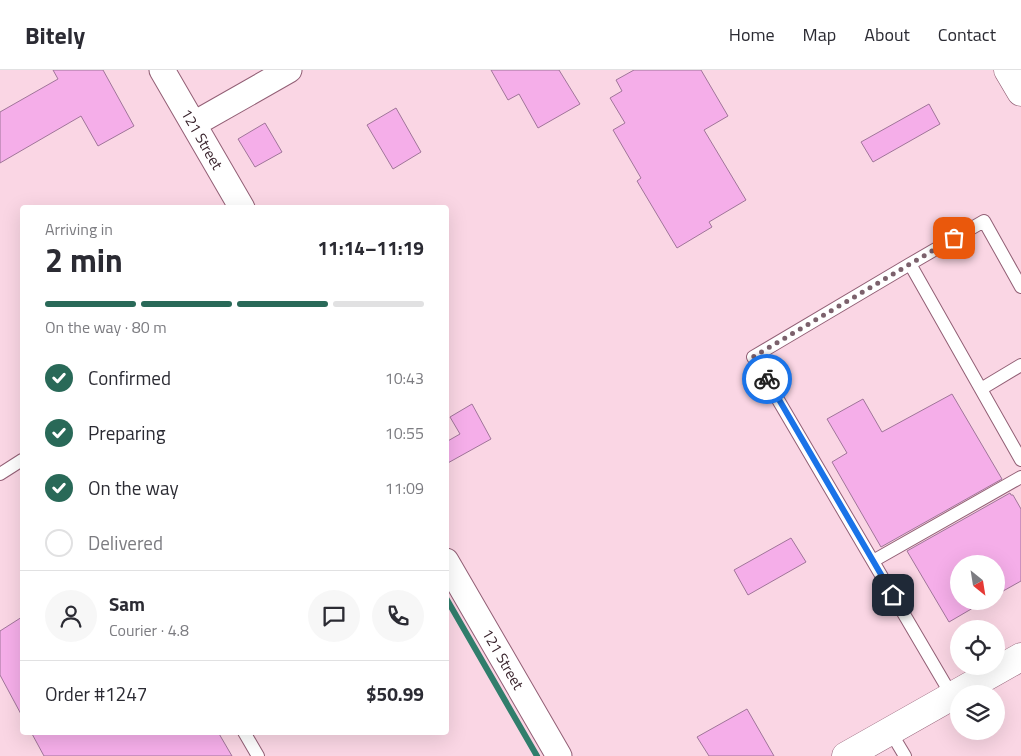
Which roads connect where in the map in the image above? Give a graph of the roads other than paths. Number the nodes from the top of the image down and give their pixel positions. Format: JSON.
{"nodes":[{"id":1,"x":162,"y":70,"type":"edge"},
{"id":2,"x":289,"y":70,"type":"edge"},
{"id":3,"x":1008,"y":70,"type":"edge"},
{"id":4,"x":1021,"y":92,"type":"edge"},
{"id":5,"x":194,"y":124,"type":"junction"},
{"id":6,"x":240,"y":205,"type":"edge"},
{"id":7,"x":910,"y":264,"type":"junction"},
{"id":8,"x":1021,"y":287,"type":"edge"},
{"id":9,"x":1021,"y":365,"type":"edge"},
{"id":10,"x":980,"y":389,"type":"junction"},
{"id":11,"x":1021,"y":460,"type":"edge"},
{"id":12,"x":20,"y":461,"type":"edge"},
{"id":13,"x":0,"y":474,"type":"edge"},
{"id":14,"x":1021,"y":477,"type":"edge"},
{"id":15,"x":873,"y":561,"type":"junction"},
{"id":16,"x":449,"y":566,"type":"edge"},
{"id":17,"x":1021,"y":657,"type":"edge"},
{"id":18,"x":971,"y":685,"type":"edge"},
{"id":19,"x":950,"y":693,"type":"edge"},
{"id":20,"x":950,"y":697,"type":"edge"},
{"id":21,"x":890,"y":732,"type":"junction"},
{"id":22,"x":246,"y":735,"type":"edge"},
{"id":23,"x":258,"y":756,"type":"edge"},
{"id":24,"x":559,"y":756,"type":"edge"},
{"id":25,"x":846,"y":756,"type":"edge"},
{"id":26,"x":905,"y":756,"type":"edge"}],
"edges":[{"from":1,"to":5,"type":"street","name":"121 Street"},
{"from":2,"to":5,"type":"street"},
{"from":3,"to":4,"type":"street"},
{"from":5,"to":6,"type":"street","name":"121 Street"},
{"from":7,"to":8,"type":"lane"},
{"from":7,"to":10,"type":"lane"},
{"from":7,"to":15,"type":"lane"},
{"from":9,"to":10,"type":"lane"},
{"from":10,"to":11,"type":"lane"},
{"from":12,"to":13,"type":"lane"},
{"from":14,"to":15,"type":"lane"},
{"from":15,"to":19,"type":"lane"},
{"from":16,"to":24,"type":"street","name":"121 Street"},
{"from":17,"to":18,"type":"street"},
{"from":20,"to":21,"type":"street"},
{"from":21,"to":25,"type":"street"},
{"from":21,"to":26,"type":"lane"},
{"from":22,"to":23,"type":"lane"}]}
